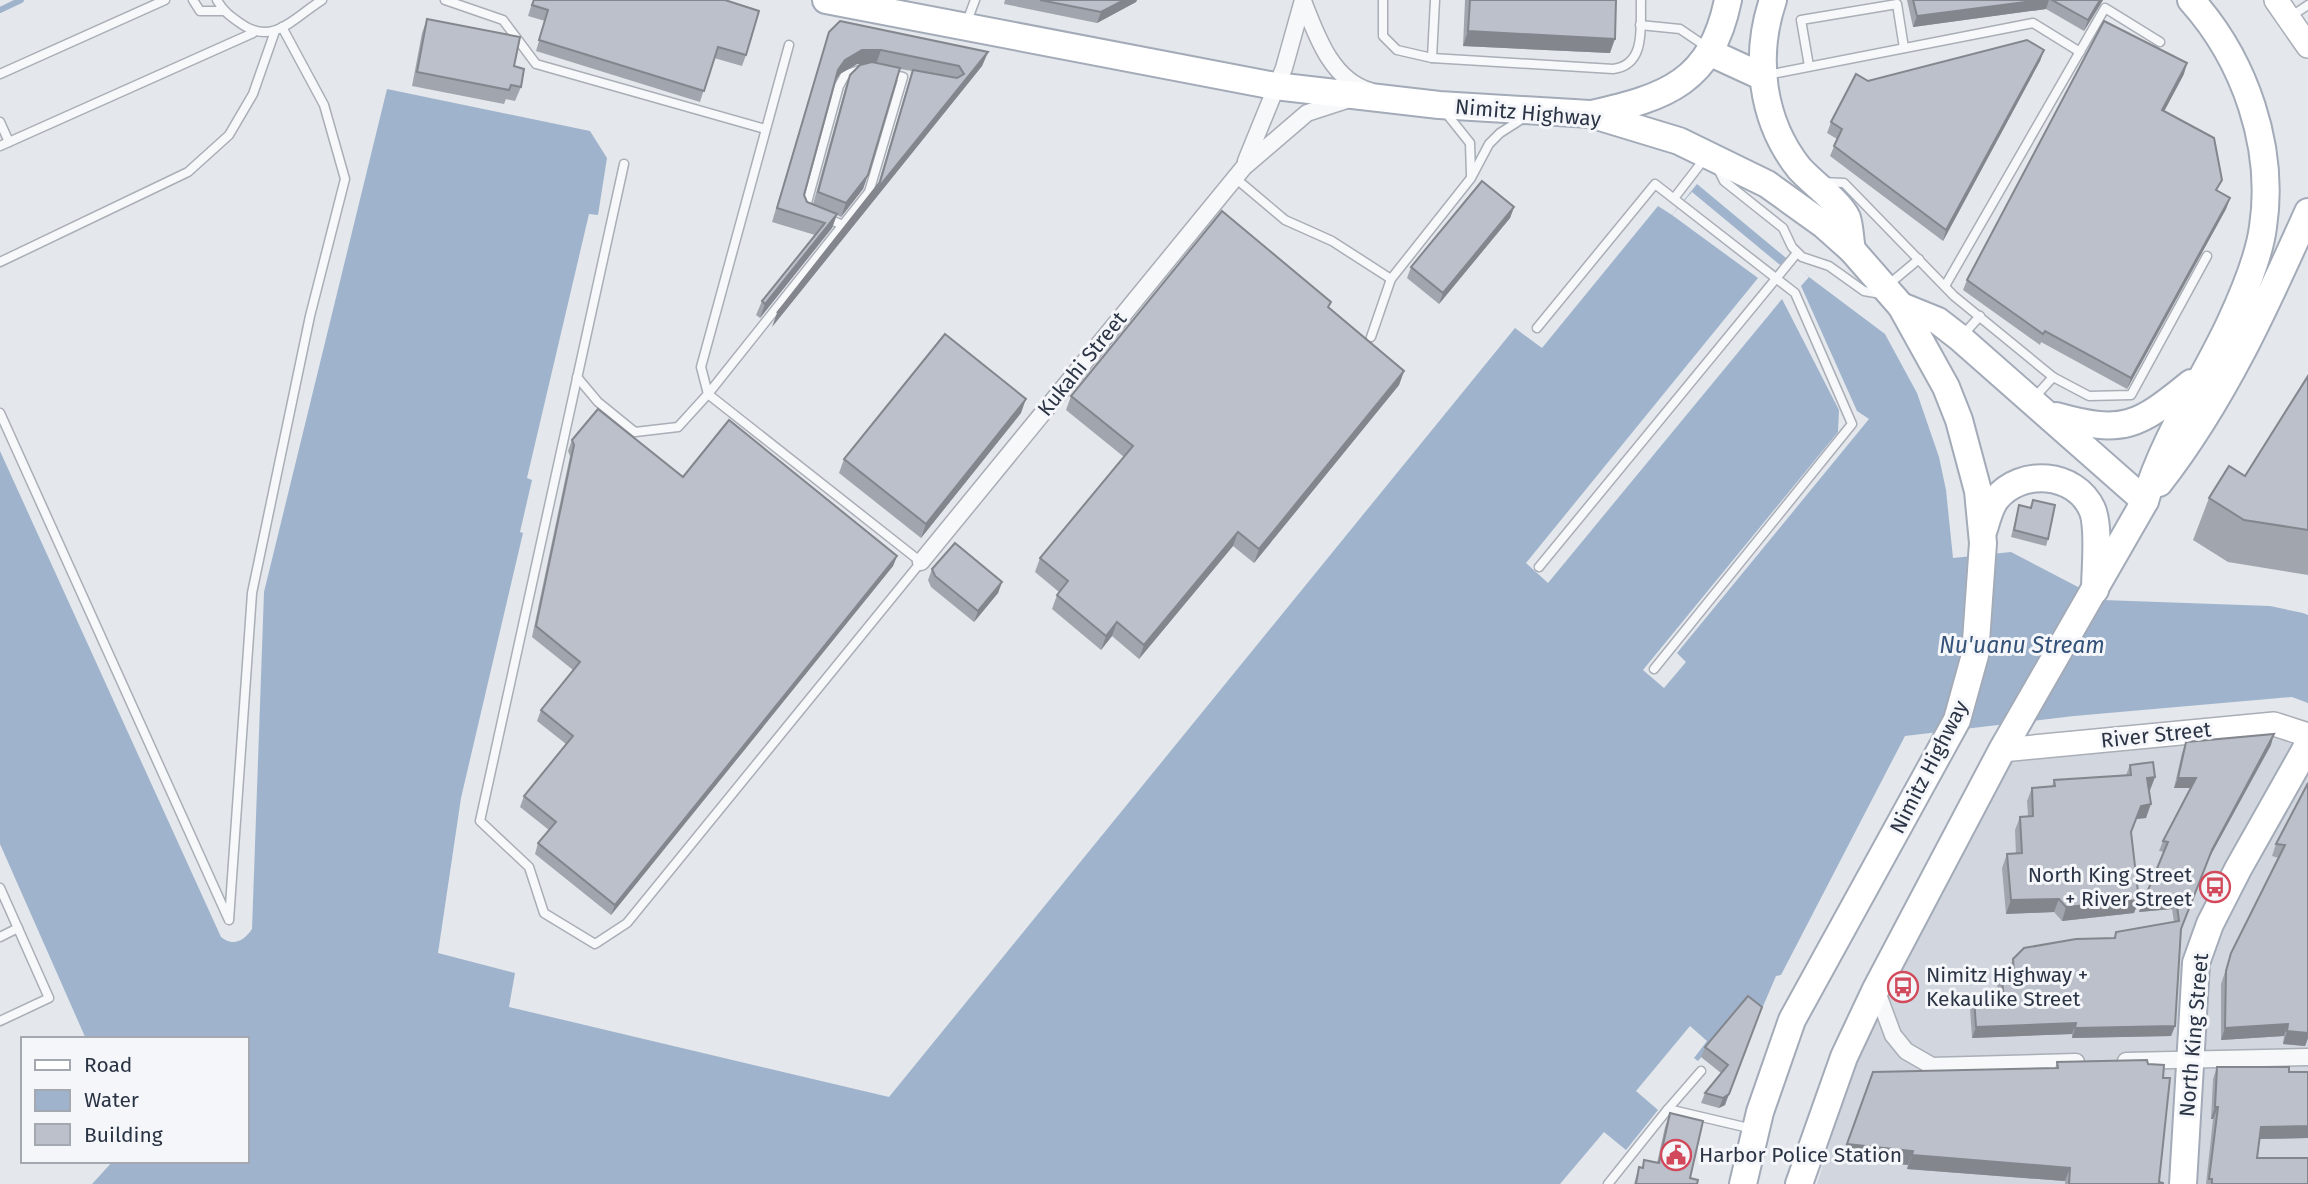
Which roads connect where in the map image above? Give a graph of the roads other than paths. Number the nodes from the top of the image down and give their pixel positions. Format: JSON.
{"nodes":[{"id":1,"x":165,"y":0,"type":"edge"},
{"id":2,"x":192,"y":0,"type":"edge"},
{"id":3,"x":217,"y":0,"type":"edge"},
{"id":4,"x":445,"y":0,"type":"edge"},
{"id":5,"x":826,"y":0,"type":"edge"},
{"id":6,"x":975,"y":0,"type":"edge"},
{"id":7,"x":1303,"y":0,"type":"edge"},
{"id":8,"x":1383,"y":0,"type":"edge"},
{"id":9,"x":1435,"y":0,"type":"edge"},
{"id":10,"x":1641,"y":0,"type":"edge"},
{"id":11,"x":1728,"y":0,"type":"edge"},
{"id":12,"x":1773,"y":0,"type":"edge"},
{"id":13,"x":2192,"y":0,"type":"edge"},
{"id":14,"x":318,"y":1,"type":"edge"},
{"id":15,"x":2308,"y":5,"type":"edge"},
{"id":16,"x":2282,"y":9,"type":"edge"},
{"id":17,"x":222,"y":11,"type":"junction"},
{"id":18,"x":1640,"y":25,"type":"junction"},
{"id":19,"x":282,"y":27,"type":"junction"},
{"id":20,"x":965,"y":27,"type":"junction"},
{"id":21,"x":253,"y":33,"type":"junction"},
{"id":22,"x":274,"y":34,"type":"junction"},
{"id":23,"x":2160,"y":42,"type":"dead end"},
{"id":24,"x":789,"y":45,"type":"dead end"},
{"id":25,"x":2308,"y":46,"type":"edge"},
{"id":26,"x":1904,"y":48,"type":"junction"},
{"id":27,"x":2080,"y":52,"type":"junction"},
{"id":28,"x":1712,"y":53,"type":"junction"},
{"id":29,"x":1432,"y":58,"type":"junction"},
{"id":30,"x":1809,"y":66,"type":"junction"},
{"id":31,"x":869,"y":71,"type":"edge"},
{"id":32,"x":880,"y":73,"type":"edge"},
{"id":33,"x":0,"y":74,"type":"edge"},
{"id":34,"x":1761,"y":76,"type":"junction"},
{"id":35,"x":903,"y":77,"type":"junction"},
{"id":36,"x":915,"y":79,"type":"edge"},
{"id":37,"x":1275,"y":86,"type":"junction"},
{"id":38,"x":1356,"y":97,"type":"junction"},
{"id":39,"x":1403,"y":101,"type":"junction"},
{"id":40,"x":1439,"y":105,"type":"junction"},
{"id":41,"x":1533,"y":112,"type":"junction"},
{"id":42,"x":1590,"y":114,"type":"junction"},
{"id":43,"x":0,"y":122,"type":"edge"},
{"id":44,"x":765,"y":129,"type":"junction"},
{"id":45,"x":4,"y":144,"type":"edge"},
{"id":46,"x":1709,"y":152,"type":"junction"},
{"id":47,"x":624,"y":164,"type":"dead end"},
{"id":48,"x":1239,"y":172,"type":"junction"},
{"id":49,"x":1471,"y":178,"type":"junction"},
{"id":50,"x":1812,"y":182,"type":"junction"},
{"id":51,"x":1675,"y":197,"type":"junction"},
{"id":52,"x":2308,"y":212,"type":"edge"},
{"id":53,"x":843,"y":225,"type":"junction"},
{"id":54,"x":1852,"y":250,"type":"junction"},
{"id":55,"x":1797,"y":253,"type":"junction"},
{"id":56,"x":2207,"y":256,"type":"edge"},
{"id":57,"x":1919,"y":259,"type":"junction"},
{"id":58,"x":0,"y":262,"type":"edge"},
{"id":59,"x":1777,"y":277,"type":"junction"},
{"id":60,"x":1391,"y":279,"type":"junction"},
{"id":61,"x":1945,"y":286,"type":"junction"},
{"id":62,"x":1894,"y":297,"type":"junction"},
{"id":63,"x":1980,"y":316,"type":"junction"},
{"id":64,"x":1537,"y":328,"type":"dead end"},
{"id":65,"x":1371,"y":337,"type":"dead end"},
{"id":66,"x":1960,"y":338,"type":"junction"},
{"id":67,"x":2205,"y":371,"type":"junction"},
{"id":68,"x":577,"y":377,"type":"junction"},
{"id":69,"x":2053,"y":377,"type":"junction"},
{"id":70,"x":708,"y":394,"type":"junction"},
{"id":71,"x":2040,"y":407,"type":"junction"},
{"id":72,"x":0,"y":413,"type":"edge"},
{"id":73,"x":2145,"y":501,"type":"junction"},
{"id":74,"x":1983,"y":543,"type":"junction"},
{"id":75,"x":921,"y":562,"type":"junction"},
{"id":76,"x":1539,"y":568,"type":"dead end"},
{"id":77,"x":2095,"y":591,"type":"junction"},
{"id":78,"x":1654,"y":669,"type":"dead end"},
{"id":79,"x":2308,"y":735,"type":"edge"},
{"id":80,"x":2005,"y":744,"type":"junction"},
{"id":81,"x":2308,"y":745,"type":"edge"},
{"id":82,"x":0,"y":888,"type":"edge"},
{"id":83,"x":18,"y":928,"type":"junction"},
{"id":84,"x":0,"y":937,"type":"edge"},
{"id":85,"x":1876,"y":989,"type":"junction"},
{"id":86,"x":0,"y":1021,"type":"edge"},
{"id":87,"x":2308,"y":1058,"type":"edge"},
{"id":88,"x":2190,"y":1060,"type":"junction"},
{"id":89,"x":1701,"y":1071,"type":"dead end"},
{"id":90,"x":1668,"y":1109,"type":"junction"},
{"id":91,"x":1756,"y":1130,"type":"junction"},
{"id":92,"x":1608,"y":1184,"type":"edge"},
{"id":93,"x":1743,"y":1184,"type":"edge"},
{"id":94,"x":1799,"y":1184,"type":"edge"},
{"id":95,"x":2183,"y":1184,"type":"edge"}],
"edges":[{"from":1,"to":33,"type":"lane"},
{"from":2,"to":17,"type":"lane"},
{"from":3,"to":17,"type":"lane"},
{"from":4,"to":44,"type":"lane"},
{"from":5,"to":20,"type":"main road","name":"Nimitz Highway"},
{"from":6,"to":20,"type":"lane"},
{"from":7,"to":37,"type":"street","name":"Kukahi Street"},
{"from":7,"to":39,"type":"street","name":"Kukahi Street"},
{"from":8,"to":29,"type":"lane"},
{"from":9,"to":29,"type":"lane"},
{"from":10,"to":18,"type":"lane"},
{"from":11,"to":28,"type":"main road"},
{"from":12,"to":34,"type":"main road"},
{"from":13,"to":67,"type":"main road"},
{"from":14,"to":19,"type":"lane"},
{"from":15,"to":16,"type":"lane"},
{"from":16,"to":25,"type":"street"},
{"from":17,"to":21,"type":"lane"},
{"from":18,"to":28,"type":"lane"},
{"from":18,"to":29,"type":"lane"},
{"from":19,"to":22,"type":"lane"},
{"from":19,"to":72,"type":"lane"},
{"from":20,"to":37,"type":"main road","name":"Nimitz Highway"},
{"from":21,"to":22,"type":"lane"},
{"from":21,"to":45,"type":"lane"},
{"from":22,"to":58,"type":"lane"},
{"from":23,"to":27,"type":"lane"},
{"from":24,"to":44,"type":"lane"},
{"from":26,"to":27,"type":"lane"},
{"from":26,"to":30,"type":"lane"},
{"from":26,"to":30,"type":"lane"},
{"from":27,"to":61,"type":"lane"},
{"from":28,"to":34,"type":"main road"},
{"from":28,"to":42,"type":"main road"},
{"from":30,"to":34,"type":"lane"},
{"from":31,"to":53,"type":"lane"},
{"from":32,"to":35,"type":"lane"},
{"from":34,"to":50,"type":"main road"},
{"from":35,"to":36,"type":"lane"},
{"from":35,"to":53,"type":"lane"},
{"from":37,"to":38,"type":"main road","name":"Nimitz Highway"},
{"from":37,"to":48,"type":"street","name":"Kukahi Street"},
{"from":38,"to":39,"type":"main road","name":"Nimitz Highway"},
{"from":38,"to":48,"type":"street","name":"Kukahi Street"},
{"from":39,"to":40,"type":"main road","name":"Nimitz Highway"},
{"from":40,"to":41,"type":"main road","name":"Nimitz Highway"},
{"from":40,"to":49,"type":"lane"},
{"from":41,"to":42,"type":"main road","name":"Nimitz Highway"},
{"from":41,"to":49,"type":"lane"},
{"from":42,"to":46,"type":"main road","name":"Nimitz Highway"},
{"from":43,"to":45,"type":"lane"},
{"from":44,"to":70,"type":"lane"},
{"from":46,"to":51,"type":"lane"},
{"from":46,"to":54,"type":"main road","name":"Nimitz Highway"},
{"from":46,"to":55,"type":"lane"},
{"from":47,"to":68,"type":"lane"},
{"from":48,"to":60,"type":"lane"},
{"from":48,"to":75,"type":"street","name":"Kukahi Street"},
{"from":49,"to":60,"type":"lane"},
{"from":50,"to":54,"type":"main road"},
{"from":50,"to":57,"type":"lane"},
{"from":51,"to":59,"type":"lane"},
{"from":51,"to":64,"type":"lane"},
{"from":52,"to":73,"type":"main road"},
{"from":53,"to":70,"type":"lane"},
{"from":54,"to":62,"type":"main road","name":"Nimitz Highway"},
{"from":55,"to":59,"type":"lane"},
{"from":55,"to":62,"type":"lane"},
{"from":56,"to":69,"type":"lane"},
{"from":57,"to":61,"type":"lane"},
{"from":57,"to":62,"type":"lane"},
{"from":59,"to":76,"type":"lane"},
{"from":59,"to":78,"type":"lane"},
{"from":60,"to":65,"type":"lane"},
{"from":61,"to":63,"type":"lane"},
{"from":62,"to":66,"type":"main road"},
{"from":62,"to":74,"type":"main road","name":"Nimitz Highway"},
{"from":63,"to":66,"type":"lane"},
{"from":63,"to":69,"type":"lane"},
{"from":66,"to":71,"type":"main road"},
{"from":67,"to":71,"type":"main road"},
{"from":67,"to":73,"type":"main road"},
{"from":68,"to":70,"type":"lane"},
{"from":68,"to":75,"type":"lane"},
{"from":69,"to":71,"type":"lane"},
{"from":70,"to":75,"type":"lane"},
{"from":71,"to":73,"type":"main road"},
{"from":73,"to":77,"type":"main road"},
{"from":74,"to":77,"type":"main road"},
{"from":74,"to":91,"type":"main road","name":"Nimitz Highway"},
{"from":77,"to":80,"type":"main road"},
{"from":79,"to":80,"type":"street","name":"River Street"},
{"from":80,"to":85,"type":"main road"},
{"from":81,"to":88,"type":"main road","name":"North King Street"},
{"from":82,"to":83,"type":"lane"},
{"from":83,"to":84,"type":"lane"},
{"from":83,"to":86,"type":"lane"},
{"from":85,"to":88,"type":"street"},
{"from":85,"to":94,"type":"main road"},
{"from":87,"to":88,"type":"street"},
{"from":88,"to":95,"type":"main road","name":"North King Street"},
{"from":89,"to":90,"type":"lane"},
{"from":90,"to":91,"type":"lane"},
{"from":90,"to":92,"type":"lane"},
{"from":91,"to":93,"type":"main road","name":"Nimitz Highway"}]}
